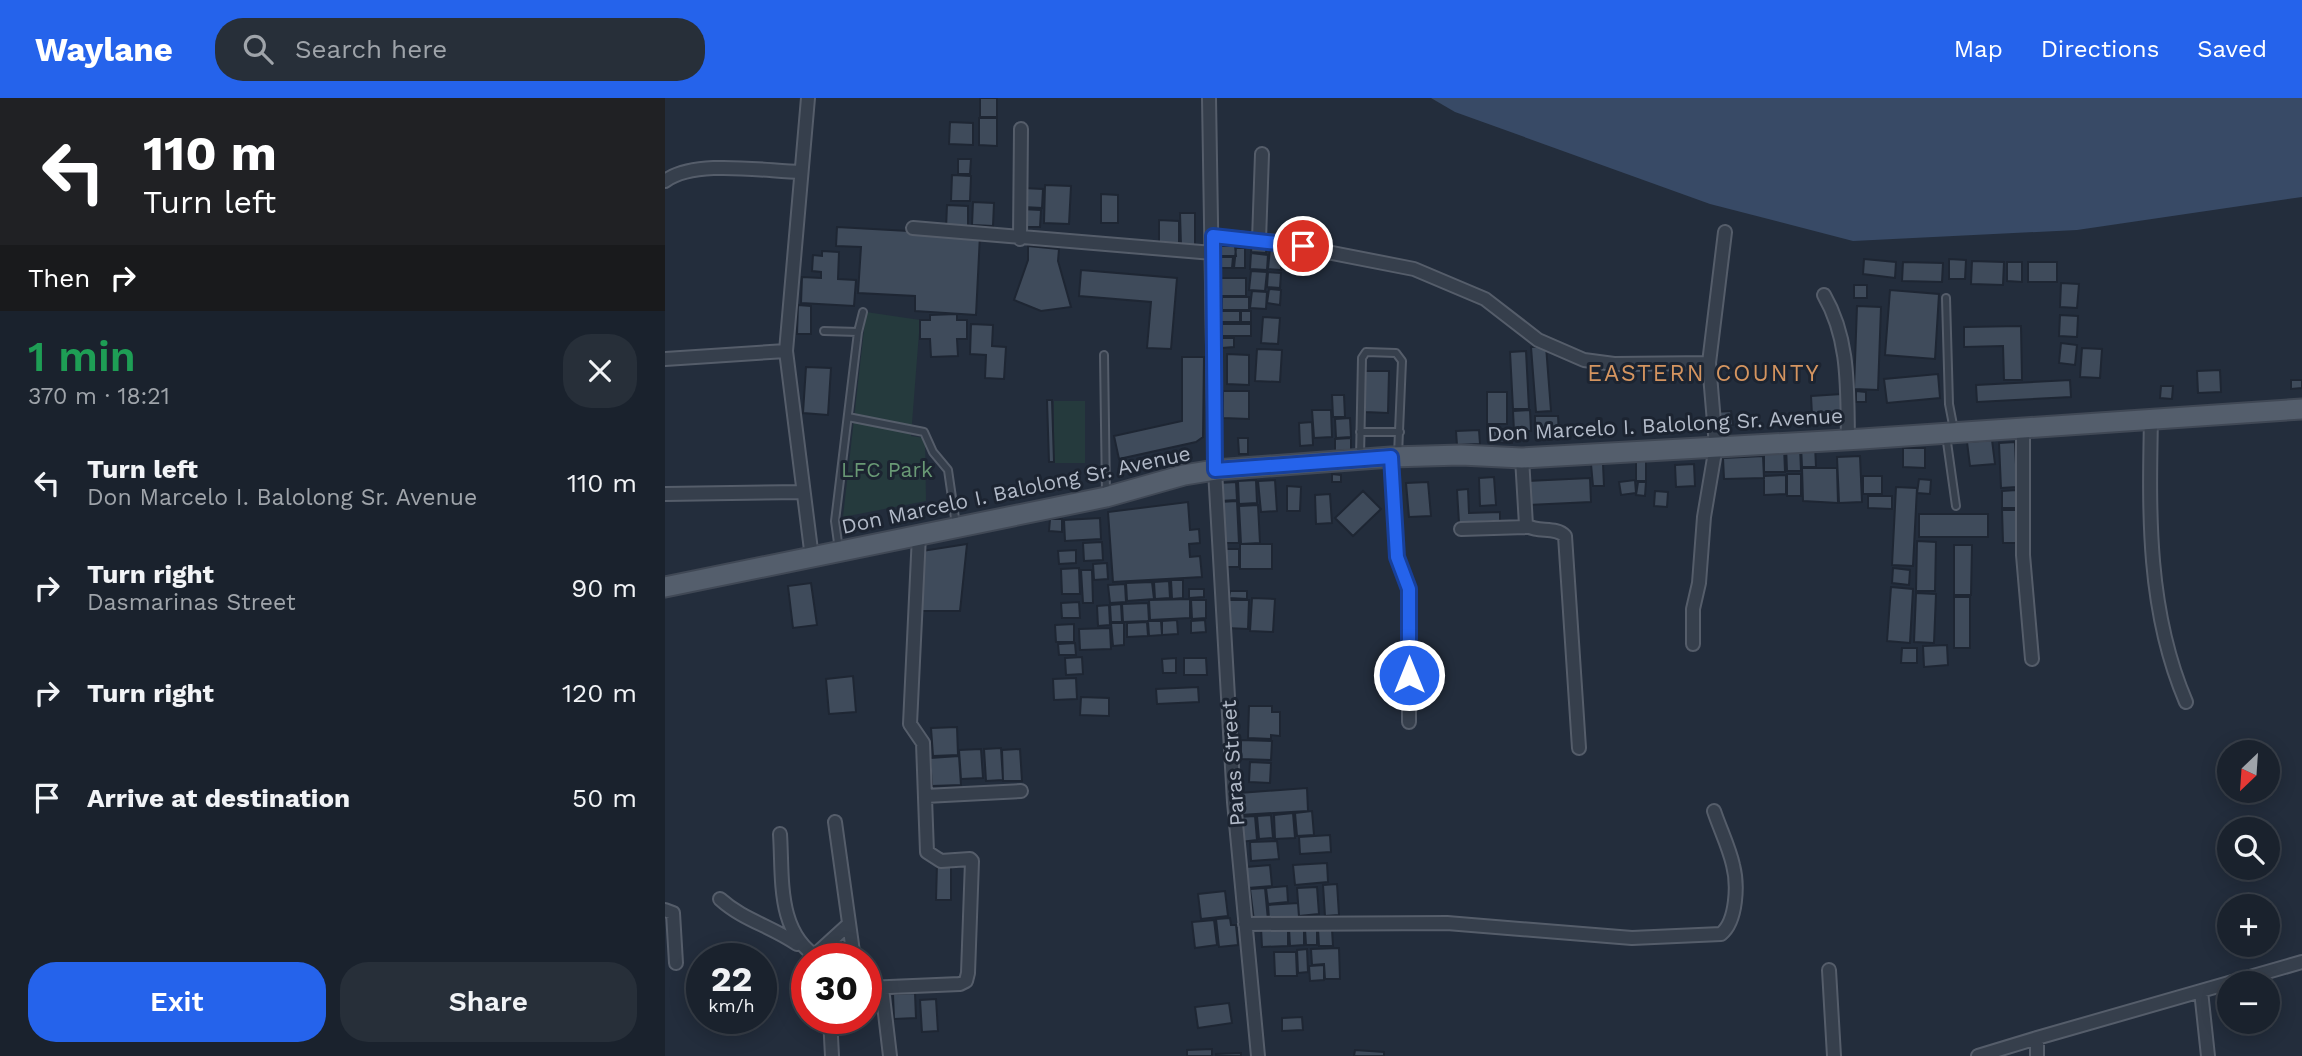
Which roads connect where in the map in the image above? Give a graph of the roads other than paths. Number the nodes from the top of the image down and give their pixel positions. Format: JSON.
{"nodes":[{"id":1,"x":808,"y":98,"type":"edge"},
{"id":2,"x":1209,"y":98,"type":"edge"},
{"id":3,"x":1020,"y":129,"type":"dead end"},
{"id":4,"x":1262,"y":154,"type":"dead end"},
{"id":5,"x":801,"y":173,"type":"junction"},
{"id":6,"x":665,"y":181,"type":"edge"},
{"id":7,"x":913,"y":228,"type":"dead end"},
{"id":8,"x":1725,"y":232,"type":"dead end"},
{"id":9,"x":1213,"y":236,"type":"junction"},
{"id":10,"x":1020,"y":239,"type":"junction"},
{"id":11,"x":1259,"y":240,"type":"junction"},
{"id":12,"x":1213,"y":253,"type":"junction"},
{"id":13,"x":1824,"y":295,"type":"dead end"},
{"id":14,"x":1946,"y":298,"type":"dead end"},
{"id":15,"x":863,"y":312,"type":"dead end"},
{"id":16,"x":824,"y":331,"type":"dead end"},
{"id":17,"x":858,"y":332,"type":"junction"},
{"id":18,"x":786,"y":351,"type":"junction"},
{"id":19,"x":1104,"y":355,"type":"dead end"},
{"id":20,"x":665,"y":359,"type":"edge"},
{"id":21,"x":1709,"y":363,"type":"junction"},
{"id":22,"x":2302,"y":408,"type":"edge"},
{"id":23,"x":848,"y":416,"type":"junction"},
{"id":24,"x":2151,"y":418,"type":"junction"},
{"id":25,"x":2023,"y":427,"type":"junction"},
{"id":26,"x":1360,"y":432,"type":"junction"},
{"id":27,"x":1399,"y":432,"type":"junction"},
{"id":28,"x":1950,"y":432,"type":"junction"},
{"id":29,"x":1848,"y":440,"type":"junction"},
{"id":30,"x":1716,"y":446,"type":"junction"},
{"id":31,"x":1395,"y":457,"type":"junction"},
{"id":32,"x":1522,"y":458,"type":"junction"},
{"id":33,"x":1360,"y":459,"type":"junction"},
{"id":34,"x":1215,"y":470,"type":"junction"},
{"id":35,"x":802,"y":492,"type":"junction"},
{"id":36,"x":665,"y":494,"type":"edge"},
{"id":37,"x":1106,"y":497,"type":"junction"},
{"id":38,"x":1956,"y":506,"type":"dead end"},
{"id":39,"x":957,"y":527,"type":"junction"},
{"id":40,"x":1527,"y":527,"type":"junction"},
{"id":41,"x":1461,"y":530,"type":"dead end"},
{"id":42,"x":919,"y":535,"type":"junction"},
{"id":43,"x":839,"y":552,"type":"junction"},
{"id":44,"x":812,"y":558,"type":"junction"},
{"id":45,"x":665,"y":587,"type":"edge"},
{"id":46,"x":1693,"y":644,"type":"dead end"},
{"id":47,"x":2032,"y":659,"type":"dead end"},
{"id":48,"x":2186,"y":702,"type":"dead end"},
{"id":49,"x":1409,"y":722,"type":"dead end"},
{"id":50,"x":1579,"y":748,"type":"dead end"},
{"id":51,"x":1021,"y":791,"type":"dead end"},
{"id":52,"x":925,"y":796,"type":"junction"},
{"id":53,"x":1714,"y":811,"type":"dead end"},
{"id":54,"x":835,"y":822,"type":"dead end"},
{"id":55,"x":780,"y":834,"type":"dead end"},
{"id":56,"x":720,"y":899,"type":"dead end"},
{"id":57,"x":665,"y":910,"type":"edge"},
{"id":58,"x":1245,"y":924,"type":"junction"},
{"id":59,"x":848,"y":925,"type":"junction"},
{"id":60,"x":796,"y":943,"type":"edge"},
{"id":61,"x":798,"y":943,"type":"edge"},
{"id":62,"x":831,"y":943,"type":"edge"},
{"id":63,"x":852,"y":943,"type":"edge"},
{"id":64,"x":2302,"y":962,"type":"edge"},
{"id":65,"x":676,"y":963,"type":"dead end"},
{"id":66,"x":1829,"y":970,"type":"dead end"},
{"id":67,"x":882,"y":988,"type":"joint"},
{"id":68,"x":2201,"y":991,"type":"junction"},
{"id":69,"x":831,"y":1034,"type":"edge"},
{"id":70,"x":2037,"y":1038,"type":"junction"},
{"id":71,"x":832,"y":1056,"type":"edge"},
{"id":72,"x":890,"y":1056,"type":"edge"},
{"id":73,"x":1258,"y":1056,"type":"edge"},
{"id":74,"x":1834,"y":1056,"type":"edge"},
{"id":75,"x":1978,"y":1056,"type":"edge"},
{"id":76,"x":2037,"y":1056,"type":"edge"},
{"id":77,"x":2208,"y":1056,"type":"edge"}],
"edges":[{"from":1,"to":5,"type":"street"},
{"from":2,"to":9,"type":"street","name":"Paras Street"},
{"from":3,"to":10,"type":"street"},
{"from":4,"to":11,"type":"street"},
{"from":5,"to":6,"type":"street"},
{"from":5,"to":18,"type":"street"},
{"from":7,"to":10,"type":"street"},
{"from":8,"to":21,"type":"street"},
{"from":9,"to":11,"type":"street"},
{"from":9,"to":12,"type":"street","name":"Paras Street"},
{"from":10,"to":12,"type":"street"},
{"from":11,"to":21,"type":"street"},
{"from":12,"to":34,"type":"street","name":"Paras Street"},
{"from":13,"to":29,"type":"street"},
{"from":14,"to":28,"type":"lane"},
{"from":15,"to":17,"type":"lane"},
{"from":16,"to":17,"type":"lane"},
{"from":17,"to":23,"type":"lane"},
{"from":18,"to":20,"type":"street"},
{"from":18,"to":35,"type":"street"},
{"from":19,"to":37,"type":"lane"},
{"from":21,"to":30,"type":"street"},
{"from":22,"to":24,"type":"main road","name":"Don Marcelo I. Balolong Sr. Avenue"},
{"from":23,"to":39,"type":"lane"},
{"from":23,"to":43,"type":"lane"},
{"from":24,"to":25,"type":"main road","name":"Don Marcelo I. Balolong Sr. Avenue"},
{"from":24,"to":48,"type":"street"},
{"from":25,"to":28,"type":"main road","name":"Don Marcelo I. Balolong Sr. Avenue"},
{"from":25,"to":47,"type":"street"},
{"from":26,"to":27,"type":"lane"},
{"from":26,"to":27,"type":"lane"},
{"from":26,"to":33,"type":"lane"},
{"from":27,"to":31,"type":"lane"},
{"from":28,"to":29,"type":"main road","name":"Don Marcelo I. Balolong Sr. Avenue"},
{"from":28,"to":38,"type":"lane"},
{"from":29,"to":30,"type":"main road","name":"Don Marcelo I. Balolong Sr. Avenue"},
{"from":30,"to":32,"type":"main road","name":"Don Marcelo I. Balolong Sr. Avenue"},
{"from":30,"to":46,"type":"street"},
{"from":31,"to":32,"type":"main road","name":"Don Marcelo I. Balolong Sr. Avenue"},
{"from":31,"to":33,"type":"main road","name":"Don Marcelo I. Balolong Sr. Avenue"},
{"from":31,"to":49,"type":"street"},
{"from":32,"to":40,"type":"street"},
{"from":33,"to":34,"type":"main road","name":"Don Marcelo I. Balolong Sr. Avenue"},
{"from":34,"to":37,"type":"main road","name":"Don Marcelo I. Balolong Sr. Avenue"},
{"from":34,"to":58,"type":"street","name":"Paras Street"},
{"from":35,"to":36,"type":"street"},
{"from":35,"to":44,"type":"street"},
{"from":37,"to":39,"type":"main road","name":"Don Marcelo I. Balolong Sr. Avenue"},
{"from":39,"to":42,"type":"main road","name":"Don Marcelo I. Balolong Sr. Avenue"},
{"from":40,"to":41,"type":"street"},
{"from":40,"to":50,"type":"street"},
{"from":42,"to":43,"type":"main road","name":"Don Marcelo I. Balolong Sr. Avenue"},
{"from":42,"to":52,"type":"street"},
{"from":43,"to":44,"type":"main road","name":"Don Marcelo I. Balolong Sr. Avenue"},
{"from":44,"to":45,"type":"main road","name":"Don Marcelo I. Balolong Sr. Avenue"},
{"from":51,"to":52,"type":"street"},
{"from":52,"to":67,"type":"street"},
{"from":53,"to":58,"type":"street"},
{"from":54,"to":59,"type":"street"},
{"from":55,"to":61,"type":"street"},
{"from":56,"to":60,"type":"street"},
{"from":57,"to":65,"type":"street"},
{"from":58,"to":73,"type":"street","name":"Paras Street"},
{"from":59,"to":62,"type":"street"},
{"from":59,"to":63,"type":"street"},
{"from":64,"to":68,"type":"street"},
{"from":66,"to":74,"type":"street"},
{"from":67,"to":72,"type":"street"},
{"from":68,"to":70,"type":"street"},
{"from":68,"to":77,"type":"street"},
{"from":69,"to":71,"type":"street"},
{"from":70,"to":75,"type":"street"},
{"from":70,"to":76,"type":"street"}]}
